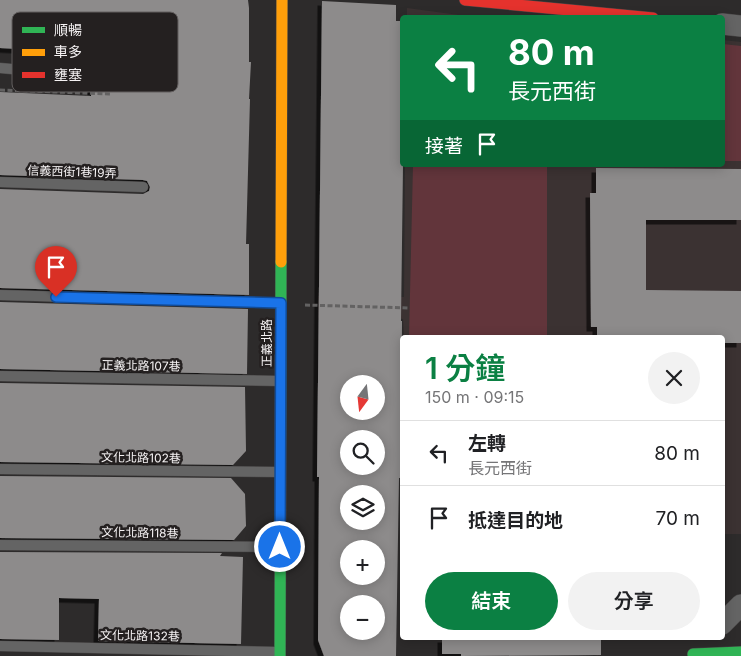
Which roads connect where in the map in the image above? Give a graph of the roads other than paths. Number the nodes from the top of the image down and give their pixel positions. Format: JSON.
{"nodes":[{"id":1,"x":282,"y":0,"type":"edge"},
{"id":2,"x":465,"y":0,"type":"edge"},
{"id":3,"x":622,"y":15,"type":"edge"},
{"id":4,"x":725,"y":24,"type":"edge"},
{"id":5,"x":741,"y":26,"type":"edge"},
{"id":6,"x":0,"y":182,"type":"edge"},
{"id":7,"x":143,"y":187,"type":"dead end"},
{"id":8,"x":0,"y":295,"type":"edge"},
{"id":9,"x":281,"y":303,"type":"junction"},
{"id":10,"x":0,"y":376,"type":"edge"},
{"id":11,"x":281,"y":381,"type":"junction"},
{"id":12,"x":0,"y":469,"type":"edge"},
{"id":13,"x":281,"y":472,"type":"junction"},
{"id":14,"x":0,"y":544,"type":"edge"},
{"id":15,"x":280,"y":547,"type":"junction"},
{"id":16,"x":741,"y":605,"type":"edge"},
{"id":17,"x":725,"y":621,"type":"edge"},
{"id":18,"x":707,"y":640,"type":"edge"},
{"id":19,"x":0,"y":646,"type":"edge"},
{"id":20,"x":741,"y":652,"type":"edge"},
{"id":21,"x":280,"y":654,"type":"edge"},
{"id":22,"x":691,"y":655,"type":"edge"}],
"edges":[{"from":1,"to":9,"type":"street","name":"正義北路"},
{"from":2,"to":3,"type":"street"},
{"from":4,"to":5,"type":"street"},
{"from":6,"to":7,"type":"lane","name":"信義西街1巷19弄"},
{"from":8,"to":9,"type":"lane"},
{"from":9,"to":11,"type":"street","name":"正義北路"},
{"from":10,"to":11,"type":"lane","name":"正義北路107巷"},
{"from":11,"to":13,"type":"street","name":"正義北路"},
{"from":12,"to":13,"type":"lane","name":"文化北路102巷"},
{"from":13,"to":15,"type":"street","name":"正義北路"},
{"from":14,"to":15,"type":"lane","name":"文化北路118巷"},
{"from":15,"to":21,"type":"street","name":"正義北路"},
{"from":16,"to":17,"type":"street"},
{"from":18,"to":22,"type":"street"},
{"from":19,"to":21,"type":"lane","name":"文化北路132巷"},
{"from":20,"to":22,"type":"street"}]}
